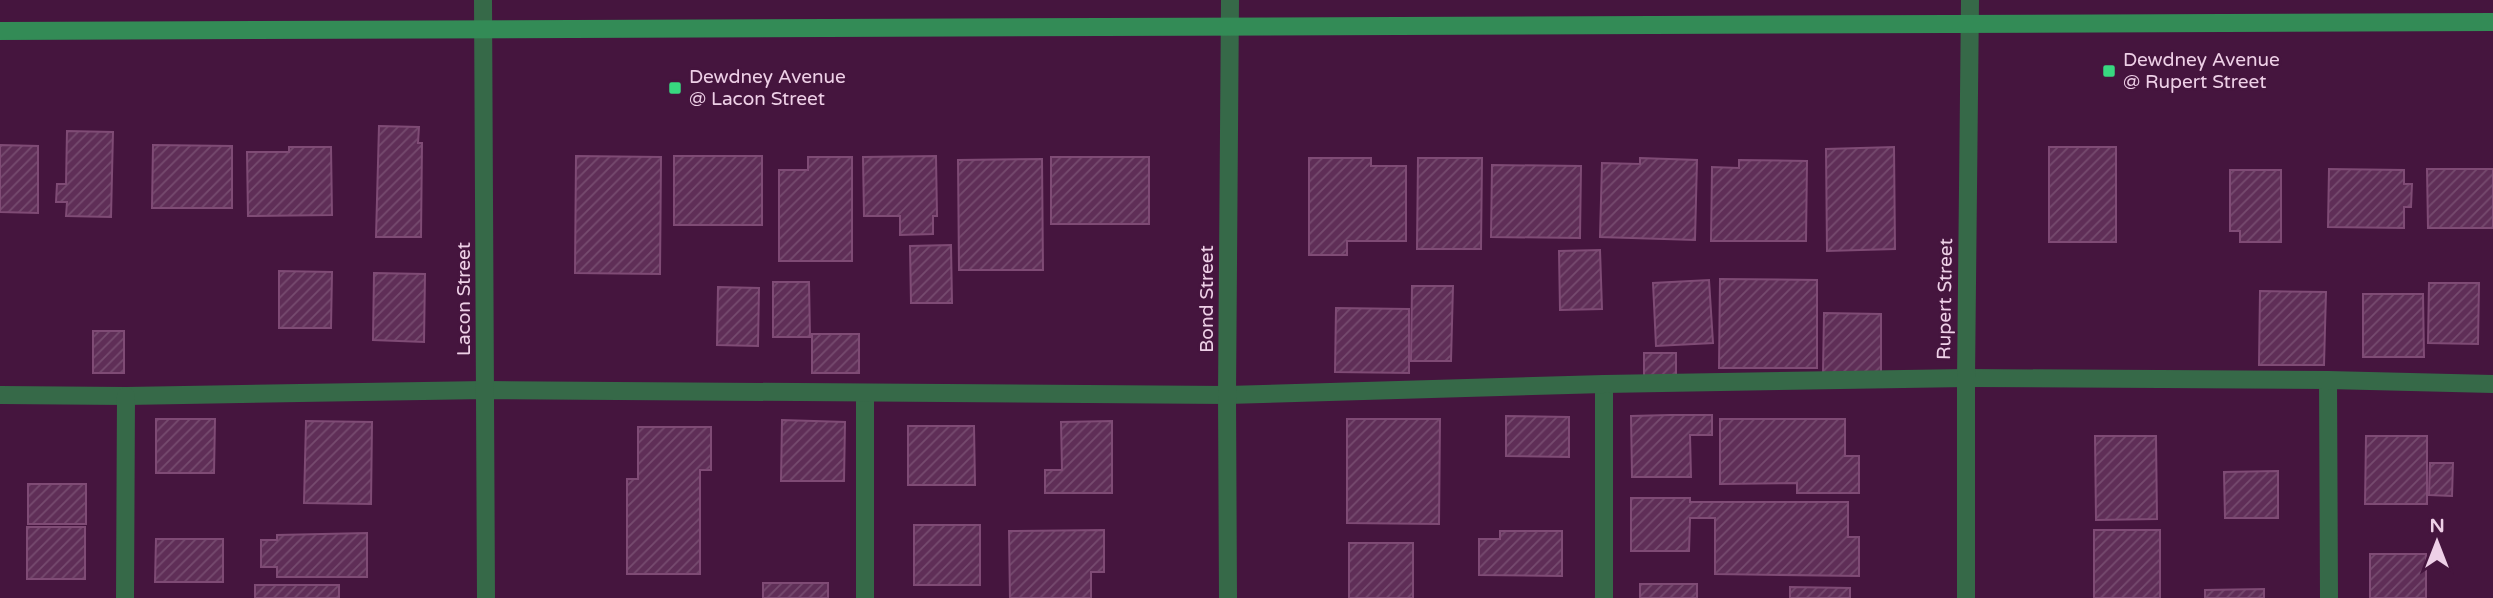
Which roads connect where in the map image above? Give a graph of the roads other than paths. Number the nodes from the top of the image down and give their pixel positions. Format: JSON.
{"nodes":[{"id":1,"x":483,"y":0,"type":"edge"},
{"id":2,"x":1230,"y":0,"type":"edge"},
{"id":3,"x":1970,"y":0,"type":"edge"},
{"id":4,"x":1970,"y":22,"type":"junction"},
{"id":5,"x":2493,"y":22,"type":"edge"},
{"id":6,"x":1230,"y":26,"type":"junction"},
{"id":7,"x":483,"y":29,"type":"junction"},
{"id":8,"x":0,"y":31,"type":"edge"},
{"id":9,"x":1966,"y":377,"type":"junction"},
{"id":10,"x":2328,"y":380,"type":"junction"},
{"id":11,"x":1604,"y":384,"type":"junction"},
{"id":12,"x":2493,"y":384,"type":"edge"},
{"id":13,"x":485,"y":390,"type":"junction"},
{"id":14,"x":865,"y":393,"type":"junction"},
{"id":15,"x":0,"y":395,"type":"edge"},
{"id":16,"x":1227,"y":395,"type":"junction"},
{"id":17,"x":126,"y":396,"type":"junction"},
{"id":18,"x":125,"y":598,"type":"edge"},
{"id":19,"x":486,"y":598,"type":"edge"},
{"id":20,"x":865,"y":598,"type":"edge"},
{"id":21,"x":1228,"y":598,"type":"edge"},
{"id":22,"x":1604,"y":598,"type":"edge"},
{"id":23,"x":1966,"y":598,"type":"edge"},
{"id":24,"x":2329,"y":598,"type":"edge"}],
"edges":[{"from":1,"to":7,"type":"street","name":"Lacon Street"},
{"from":2,"to":6,"type":"street","name":"Bond Street"},
{"from":3,"to":4,"type":"street","name":"Rupert Street"},
{"from":4,"to":5,"type":"street"},
{"from":4,"to":6,"type":"street"},
{"from":4,"to":9,"type":"street","name":"Rupert Street"},
{"from":6,"to":7,"type":"street"},
{"from":6,"to":16,"type":"street","name":"Bond Street"},
{"from":7,"to":8,"type":"street"},
{"from":7,"to":13,"type":"street","name":"Lacon Street"},
{"from":9,"to":10,"type":"street"},
{"from":9,"to":11,"type":"street"},
{"from":9,"to":23,"type":"street","name":"Rupert Street"},
{"from":10,"to":12,"type":"street"},
{"from":10,"to":24,"type":"street"},
{"from":11,"to":16,"type":"street"},
{"from":11,"to":22,"type":"street"},
{"from":13,"to":14,"type":"street"},
{"from":13,"to":17,"type":"street"},
{"from":13,"to":19,"type":"street","name":"Lacon Street"},
{"from":14,"to":16,"type":"street"},
{"from":14,"to":20,"type":"street"},
{"from":15,"to":17,"type":"street"},
{"from":16,"to":21,"type":"street","name":"Bond Street"},
{"from":17,"to":18,"type":"street"}]}
